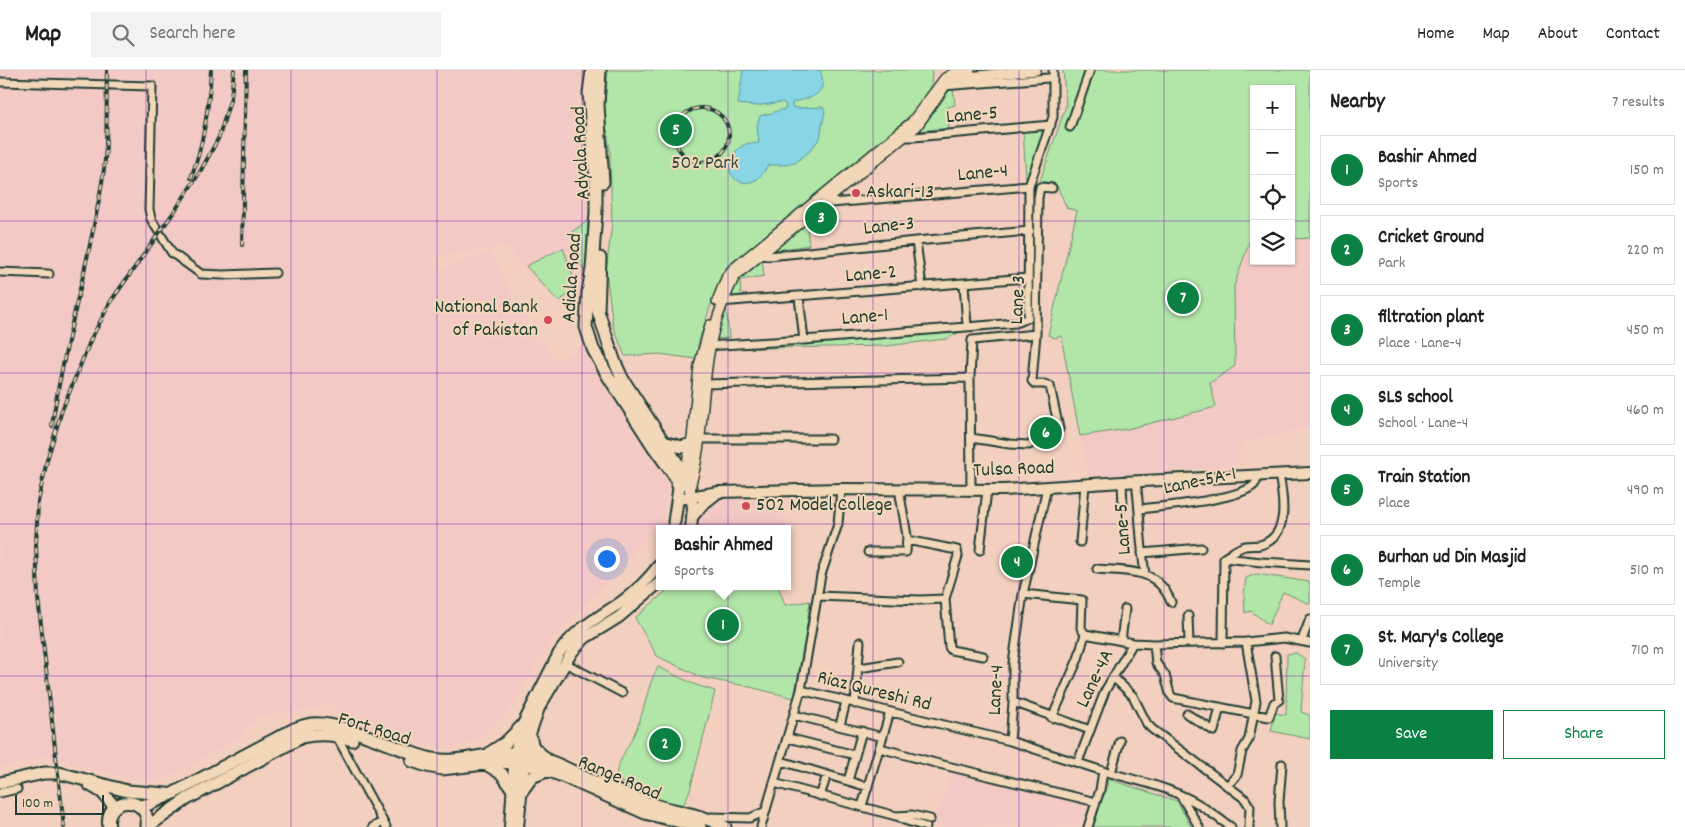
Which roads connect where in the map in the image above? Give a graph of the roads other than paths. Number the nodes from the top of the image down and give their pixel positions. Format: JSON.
{"nodes":[{"id":1,"x":592,"y":70,"type":"edge"},
{"id":2,"x":600,"y":70,"type":"edge"},
{"id":3,"x":970,"y":70,"type":"edge"},
{"id":4,"x":1036,"y":70,"type":"edge"},
{"id":5,"x":1053,"y":70,"type":"edge"},
{"id":6,"x":1090,"y":70,"type":"edge"},
{"id":7,"x":1048,"y":78,"type":"dead end"},
{"id":8,"x":0,"y":82,"type":"edge"},
{"id":9,"x":942,"y":86,"type":"junction"},
{"id":10,"x":1051,"y":124,"type":"junction"},
{"id":11,"x":1070,"y":127,"type":"dead end"},
{"id":12,"x":901,"y":136,"type":"junction"},
{"id":13,"x":1029,"y":186,"type":"junction"},
{"id":14,"x":1052,"y":188,"type":"dead end"},
{"id":15,"x":824,"y":198,"type":"junction"},
{"id":16,"x":1030,"y":231,"type":"junction"},
{"id":17,"x":916,"y":240,"type":"junction"},
{"id":18,"x":757,"y":253,"type":"junction"},
{"id":19,"x":600,"y":263,"type":"joint"},
{"id":20,"x":0,"y":272,"type":"edge"},
{"id":21,"x":49,"y":274,"type":"dead end"},
{"id":22,"x":276,"y":274,"type":"dead end"},
{"id":23,"x":1028,"y":278,"type":"junction"},
{"id":24,"x":964,"y":284,"type":"junction"},
{"id":25,"x":922,"y":287,"type":"junction"},
{"id":26,"x":799,"y":297,"type":"junction"},
{"id":27,"x":720,"y":302,"type":"junction"},
{"id":28,"x":967,"y":326,"type":"junction"},
{"id":29,"x":1036,"y":334,"type":"junction"},
{"id":30,"x":804,"y":340,"type":"junction"},
{"id":31,"x":707,"y":346,"type":"junction"},
{"id":32,"x":970,"y":378,"type":"junction"},
{"id":33,"x":701,"y":384,"type":"junction"},
{"id":34,"x":970,"y":438,"type":"junction"},
{"id":35,"x":830,"y":439,"type":"dead end"},
{"id":36,"x":695,"y":440,"type":"junction"},
{"id":37,"x":663,"y":442,"type":"junction"},
{"id":38,"x":1310,"y":473,"type":"edge"},
{"id":39,"x":1278,"y":474,"type":"junction"},
{"id":40,"x":1259,"y":475,"type":"junction"},
{"id":41,"x":684,"y":476,"type":"junction"},
{"id":42,"x":1136,"y":481,"type":"junction"},
{"id":43,"x":1122,"y":482,"type":"junction"},
{"id":44,"x":1085,"y":485,"type":"junction"},
{"id":45,"x":1047,"y":487,"type":"junction"},
{"id":46,"x":842,"y":489,"type":"junction"},
{"id":47,"x":900,"y":489,"type":"junction"},
{"id":48,"x":971,"y":489,"type":"junction"},
{"id":49,"x":987,"y":490,"type":"junction"},
{"id":50,"x":719,"y":492,"type":"junction"},
{"id":51,"x":685,"y":493,"type":"junction"},
{"id":52,"x":1123,"y":507,"type":"dead end"},
{"id":53,"x":1140,"y":509,"type":"junction"},
{"id":54,"x":693,"y":516,"type":"junction"},
{"id":55,"x":674,"y":525,"type":"edge"},
{"id":56,"x":692,"y":525,"type":"edge"},
{"id":57,"x":907,"y":540,"type":"junction"},
{"id":58,"x":1080,"y":542,"type":"dead end"},
{"id":59,"x":1201,"y":548,"type":"dead end"},
{"id":60,"x":980,"y":550,"type":"dead end"},
{"id":61,"x":868,"y":552,"type":"dead end"},
{"id":62,"x":1142,"y":554,"type":"junction"},
{"id":63,"x":1224,"y":558,"type":"junction"},
{"id":64,"x":1310,"y":565,"type":"edge"},
{"id":65,"x":656,"y":569,"type":"edge"},
{"id":66,"x":1097,"y":569,"type":"dead end"},
{"id":67,"x":1145,"y":574,"type":"junction"},
{"id":68,"x":656,"y":586,"type":"edge"},
{"id":69,"x":1023,"y":594,"type":"junction"},
{"id":70,"x":818,"y":596,"type":"junction"},
{"id":71,"x":945,"y":598,"type":"junction"},
{"id":72,"x":1171,"y":602,"type":"dead end"},
{"id":73,"x":1125,"y":609,"type":"dead end"},
{"id":74,"x":1188,"y":616,"type":"dead end"},
{"id":75,"x":1310,"y":619,"type":"edge"},
{"id":76,"x":1085,"y":634,"type":"junction"},
{"id":77,"x":1302,"y":640,"type":"junction"},
{"id":78,"x":1121,"y":641,"type":"junction"},
{"id":79,"x":860,"y":642,"type":"dead end"},
{"id":80,"x":1246,"y":642,"type":"junction"},
{"id":81,"x":1133,"y":643,"type":"junction"},
{"id":82,"x":1223,"y":643,"type":"junction"},
{"id":83,"x":1310,"y":643,"type":"edge"},
{"id":84,"x":1154,"y":644,"type":"junction"},
{"id":85,"x":1188,"y":644,"type":"junction"},
{"id":86,"x":983,"y":656,"type":"dead end"},
{"id":87,"x":1275,"y":656,"type":"dead end"},
{"id":88,"x":898,"y":662,"type":"dead end"},
{"id":89,"x":565,"y":663,"type":"junction"},
{"id":90,"x":859,"y":668,"type":"junction"},
{"id":91,"x":1113,"y":677,"type":"junction"},
{"id":92,"x":801,"y":690,"type":"junction"},
{"id":93,"x":622,"y":693,"type":"dead end"},
{"id":94,"x":846,"y":702,"type":"junction"},
{"id":95,"x":1013,"y":702,"type":"junction"},
{"id":96,"x":855,"y":704,"type":"junction"},
{"id":97,"x":1220,"y":707,"type":"junction"},
{"id":98,"x":890,"y":712,"type":"junction"},
{"id":99,"x":1187,"y":714,"type":"dead end"},
{"id":100,"x":1254,"y":714,"type":"junction"},
{"id":101,"x":794,"y":715,"type":"junction"},
{"id":102,"x":1052,"y":718,"type":"junction"},
{"id":103,"x":840,"y":725,"type":"junction"},
{"id":104,"x":525,"y":729,"type":"junction"},
{"id":105,"x":334,"y":730,"type":"junction"},
{"id":106,"x":1090,"y":730,"type":"junction"},
{"id":107,"x":862,"y":731,"type":"junction"},
{"id":108,"x":883,"y":737,"type":"junction"},
{"id":109,"x":788,"y":738,"type":"junction"},
{"id":110,"x":1010,"y":741,"type":"junction"},
{"id":111,"x":1120,"y":741,"type":"dead end"},
{"id":112,"x":880,"y":748,"type":"junction"},
{"id":113,"x":855,"y":755,"type":"junction"},
{"id":114,"x":520,"y":758,"type":"junction"},
{"id":115,"x":485,"y":759,"type":"junction"},
{"id":116,"x":781,"y":761,"type":"junction"},
{"id":117,"x":1078,"y":762,"type":"junction"},
{"id":118,"x":1282,"y":764,"type":"dead end"},
{"id":119,"x":549,"y":765,"type":"junction"},
{"id":120,"x":1102,"y":770,"type":"junction"},
{"id":121,"x":1111,"y":773,"type":"junction"},
{"id":122,"x":827,"y":775,"type":"junction"},
{"id":123,"x":75,"y":776,"type":"junction"},
{"id":124,"x":848,"y":781,"type":"junction"},
{"id":125,"x":0,"y":783,"type":"edge"},
{"id":126,"x":774,"y":783,"type":"junction"},
{"id":127,"x":1227,"y":786,"type":"junction"},
{"id":128,"x":868,"y":787,"type":"junction"},
{"id":129,"x":17,"y":789,"type":"dead end"},
{"id":130,"x":517,"y":791,"type":"junction"},
{"id":131,"x":0,"y":793,"type":"edge"},
{"id":132,"x":172,"y":794,"type":"junction"},
{"id":133,"x":820,"y":796,"type":"junction"},
{"id":134,"x":1181,"y":796,"type":"junction"},
{"id":135,"x":1096,"y":802,"type":"junction"},
{"id":136,"x":140,"y":806,"type":"junction"},
{"id":137,"x":862,"y":806,"type":"junction"},
{"id":138,"x":115,"y":807,"type":"junction"},
{"id":139,"x":172,"y":808,"type":"junction"},
{"id":140,"x":764,"y":812,"type":"junction"},
{"id":141,"x":896,"y":816,"type":"junction"},
{"id":142,"x":930,"y":819,"type":"dead end"},
{"id":143,"x":700,"y":822,"type":"edge"},
{"id":144,"x":384,"y":824,"type":"edge"},
{"id":145,"x":1252,"y":826,"type":"edge"},
{"id":146,"x":109,"y":827,"type":"edge"},
{"id":147,"x":147,"y":827,"type":"edge"},
{"id":148,"x":156,"y":827,"type":"edge"},
{"id":149,"x":373,"y":827,"type":"edge"},
{"id":150,"x":510,"y":827,"type":"edge"},
{"id":151,"x":518,"y":827,"type":"edge"},
{"id":152,"x":725,"y":827,"type":"edge"},
{"id":153,"x":761,"y":827,"type":"edge"},
{"id":154,"x":926,"y":827,"type":"edge"},
{"id":155,"x":1088,"y":827,"type":"edge"},
{"id":156,"x":1199,"y":827,"type":"edge"},
{"id":157,"x":1230,"y":827,"type":"edge"},
{"id":158,"x":1280,"y":827,"type":"edge"}],
"edges":[{"from":1,"to":51,"type":"main road","name":"Adiala Road"},
{"from":2,"to":19,"type":"main road","name":"Adyala Road"},
{"from":3,"to":9,"type":"street"},
{"from":4,"to":9,"type":"street"},
{"from":5,"to":10,"type":"street"},
{"from":6,"to":11,"type":"street"},
{"from":7,"to":9,"type":"street"},
{"from":8,"to":22,"type":"street"},
{"from":9,"to":12,"type":"street"},
{"from":10,"to":12,"type":"street","name":"Lane-5"},
{"from":10,"to":13,"type":"street"},
{"from":12,"to":15,"type":"street"},
{"from":13,"to":15,"type":"street","name":"Lane-4"},
{"from":13,"to":16,"type":"street"},
{"from":14,"to":29,"type":"street","name":"Lane 3"},
{"from":15,"to":18,"type":"street"},
{"from":16,"to":17,"type":"street","name":"Lane-3"},
{"from":16,"to":23,"type":"street"},
{"from":17,"to":18,"type":"street","name":"Lane-3"},
{"from":17,"to":25,"type":"street"},
{"from":18,"to":27,"type":"street"},
{"from":19,"to":37,"type":"main road","name":"Adiala Road"},
{"from":20,"to":21,"type":"street"},
{"from":23,"to":24,"type":"street","name":"Lane-2"},
{"from":23,"to":28,"type":"street","name":"Lane-1"},
{"from":24,"to":25,"type":"street","name":"Lane-2"},
{"from":24,"to":28,"type":"street"},
{"from":25,"to":26,"type":"street","name":"Lane-2"},
{"from":26,"to":27,"type":"street","name":"Lane-2"},
{"from":26,"to":30,"type":"street"},
{"from":27,"to":31,"type":"street"},
{"from":28,"to":30,"type":"street","name":"Lane-1"},
{"from":29,"to":32,"type":"street","name":"Lane 3"},
{"from":29,"to":34,"type":"street"},
{"from":30,"to":31,"type":"street","name":"Lane-1"},
{"from":31,"to":33,"type":"street"},
{"from":32,"to":33,"type":"street"},
{"from":32,"to":34,"type":"street","name":"Lane 3"},
{"from":33,"to":36,"type":"street"},
{"from":34,"to":48,"type":"street","name":"Lane 3"},
{"from":35,"to":36,"type":"street"},
{"from":36,"to":37,"type":"main road"},
{"from":36,"to":41,"type":"street"},
{"from":36,"to":51,"type":"street"},
{"from":37,"to":41,"type":"main road","name":"Adiala Road"},
{"from":38,"to":39,"type":"main road","name":"Tulsa Road"},
{"from":39,"to":40,"type":"main road","name":"Tulsa Road"},
{"from":39,"to":63,"type":"street"},
{"from":40,"to":42,"type":"main road","name":"Tulsa Road"},
{"from":40,"to":53,"type":"street","name":"Lane-5A-1"},
{"from":41,"to":51,"type":"main road","name":"Adiala Road"},
{"from":42,"to":43,"type":"main road","name":"Tulsa Road"},
{"from":42,"to":53,"type":"street","name":"Lane-5"},
{"from":43,"to":44,"type":"main road","name":"Tulsa Road"},
{"from":43,"to":52,"type":"street"},
{"from":44,"to":45,"type":"main road","name":"Tulsa Road"},
{"from":44,"to":58,"type":"street"},
{"from":45,"to":49,"type":"main road","name":"Tulsa Road"},
{"from":45,"to":69,"type":"street","name":"Lane-4"},
{"from":46,"to":47,"type":"main road","name":"Tulsa Road"},
{"from":46,"to":50,"type":"main road","name":"Tulsa Road"},
{"from":46,"to":70,"type":"street"},
{"from":47,"to":48,"type":"main road","name":"Tulsa Road"},
{"from":47,"to":57,"type":"street"},
{"from":48,"to":49,"type":"main road","name":"Tulsa Road"},
{"from":49,"to":60,"type":"street"},
{"from":50,"to":51,"type":"main road","name":"Tulsa Road"},
{"from":50,"to":54,"type":"main road"},
{"from":51,"to":54,"type":"main road"},
{"from":51,"to":55,"type":"main road"},
{"from":53,"to":62,"type":"street","name":"Lane-5"},
{"from":54,"to":56,"type":"main road"},
{"from":57,"to":61,"type":"street"},
{"from":57,"to":71,"type":"street"},
{"from":59,"to":62,"type":"street"},
{"from":62,"to":67,"type":"street","name":"Lane-5"},
{"from":63,"to":64,"type":"street"},
{"from":63,"to":82,"type":"street"},
{"from":65,"to":104,"type":"main road"},
{"from":66,"to":67,"type":"street"},
{"from":67,"to":72,"type":"street"},
{"from":68,"to":89,"type":"main road"},
{"from":69,"to":76,"type":"street"},
{"from":69,"to":95,"type":"street","name":"Lane-4"},
{"from":70,"to":71,"type":"street"},
{"from":70,"to":92,"type":"street"},
{"from":71,"to":86,"type":"street"},
{"from":73,"to":78,"type":"street"},
{"from":74,"to":85,"type":"street"},
{"from":75,"to":77,"type":"street"},
{"from":76,"to":78,"type":"street"},
{"from":76,"to":102,"type":"street"},
{"from":77,"to":80,"type":"street"},
{"from":77,"to":83,"type":"street"},
{"from":78,"to":81,"type":"street"},
{"from":79,"to":90,"type":"street"},
{"from":80,"to":82,"type":"street"},
{"from":80,"to":100,"type":"street"},
{"from":81,"to":84,"type":"street"},
{"from":81,"to":91,"type":"street","name":"Lane-4A"},
{"from":82,"to":85,"type":"street"},
{"from":84,"to":85,"type":"street"},
{"from":84,"to":97,"type":"street"},
{"from":87,"to":100,"type":"street"},
{"from":88,"to":90,"type":"street"},
{"from":89,"to":93,"type":"street"},
{"from":89,"to":104,"type":"main road"},
{"from":90,"to":96,"type":"street"},
{"from":91,"to":106,"type":"street","name":"Lane-4A"},
{"from":91,"to":127,"type":"street"},
{"from":92,"to":94,"type":"street","name":"Riaz Qureshi Rd"},
{"from":92,"to":101,"type":"street","name":"Riaz Qureshi Rd"},
{"from":94,"to":96,"type":"street","name":"Riaz Qureshi Rd"},
{"from":94,"to":103,"type":"street"},
{"from":95,"to":102,"type":"street"},
{"from":95,"to":110,"type":"street","name":"Lane-4"},
{"from":96,"to":98,"type":"street","name":"Riaz Qureshi Rd"},
{"from":97,"to":99,"type":"street"},
{"from":97,"to":100,"type":"street"},
{"from":98,"to":108,"type":"street"},
{"from":98,"to":110,"type":"street","name":"Riaz Qureshi Rd"},
{"from":100,"to":127,"type":"street"},
{"from":101,"to":103,"type":"street"},
{"from":101,"to":109,"type":"street","name":"Riaz Qureshi Rd"},
{"from":102,"to":106,"type":"street"},
{"from":103,"to":107,"type":"street"},
{"from":104,"to":114,"type":"main road"},
{"from":104,"to":115,"type":"main road"},
{"from":104,"to":119,"type":"main road"},
{"from":105,"to":115,"type":"main road","name":"Fort Road"},
{"from":105,"to":132,"type":"main road","name":"Fort Road"},
{"from":105,"to":139,"type":"main road","name":"Fort Road"},
{"from":105,"to":144,"type":"street"},
{"from":106,"to":117,"type":"street","name":"Lane-4A"},
{"from":107,"to":108,"type":"street"},
{"from":107,"to":113,"type":"street"},
{"from":108,"to":112,"type":"street"},
{"from":109,"to":113,"type":"street"},
{"from":109,"to":116,"type":"street","name":"Riaz Qureshi Rd"},
{"from":110,"to":117,"type":"street","name":"Lane-4"},
{"from":111,"to":121,"type":"street"},
{"from":112,"to":128,"type":"street"},
{"from":112,"to":135,"type":"street"},
{"from":113,"to":124,"type":"street"},
{"from":114,"to":115,"type":"main road","name":"Fort Road"},
{"from":114,"to":119,"type":"main road","name":"Range Road"},
{"from":114,"to":130,"type":"main road"},
{"from":115,"to":130,"type":"main road"},
{"from":116,"to":122,"type":"street"},
{"from":116,"to":126,"type":"street","name":"Riaz Qureshi Rd"},
{"from":117,"to":120,"type":"street","name":"Lane-4"},
{"from":118,"to":158,"type":"street"},
{"from":119,"to":130,"type":"main road"},
{"from":119,"to":143,"type":"main road"},
{"from":120,"to":121,"type":"street","name":"Lane-4"},
{"from":120,"to":135,"type":"street"},
{"from":121,"to":134,"type":"street","name":"Lane-4"},
{"from":122,"to":124,"type":"street"},
{"from":122,"to":133,"type":"street"},
{"from":123,"to":125,"type":"main road"},
{"from":123,"to":132,"type":"main road"},
{"from":123,"to":138,"type":"main road"},
{"from":124,"to":128,"type":"street"},
{"from":126,"to":133,"type":"street"},
{"from":126,"to":140,"type":"street","name":"Riaz Qureshi Rd"},
{"from":127,"to":145,"type":"street"},
{"from":128,"to":137,"type":"street"},
{"from":129,"to":131,"type":"street"},
{"from":130,"to":150,"type":"main road"},
{"from":130,"to":151,"type":"main road"},
{"from":132,"to":136,"type":"main road","name":"Fort Road"},
{"from":133,"to":137,"type":"street"},
{"from":134,"to":156,"type":"street"},
{"from":134,"to":157,"type":"street","name":"Lane-4"},
{"from":135,"to":155,"type":"street"},
{"from":136,"to":138,"type":"main road","name":"Fort Road"},
{"from":136,"to":147,"type":"main road"},
{"from":137,"to":141,"type":"street"},
{"from":138,"to":146,"type":"main road"},
{"from":139,"to":147,"type":"main road","name":"Fort Road"},
{"from":139,"to":148,"type":"main road"},
{"from":140,"to":143,"type":"street"},
{"from":140,"to":153,"type":"street","name":"Riaz Qureshi Rd"},
{"from":141,"to":142,"type":"street"},
{"from":141,"to":154,"type":"street"},
{"from":143,"to":152,"type":"main road"},
{"from":144,"to":149,"type":"street"}]}
